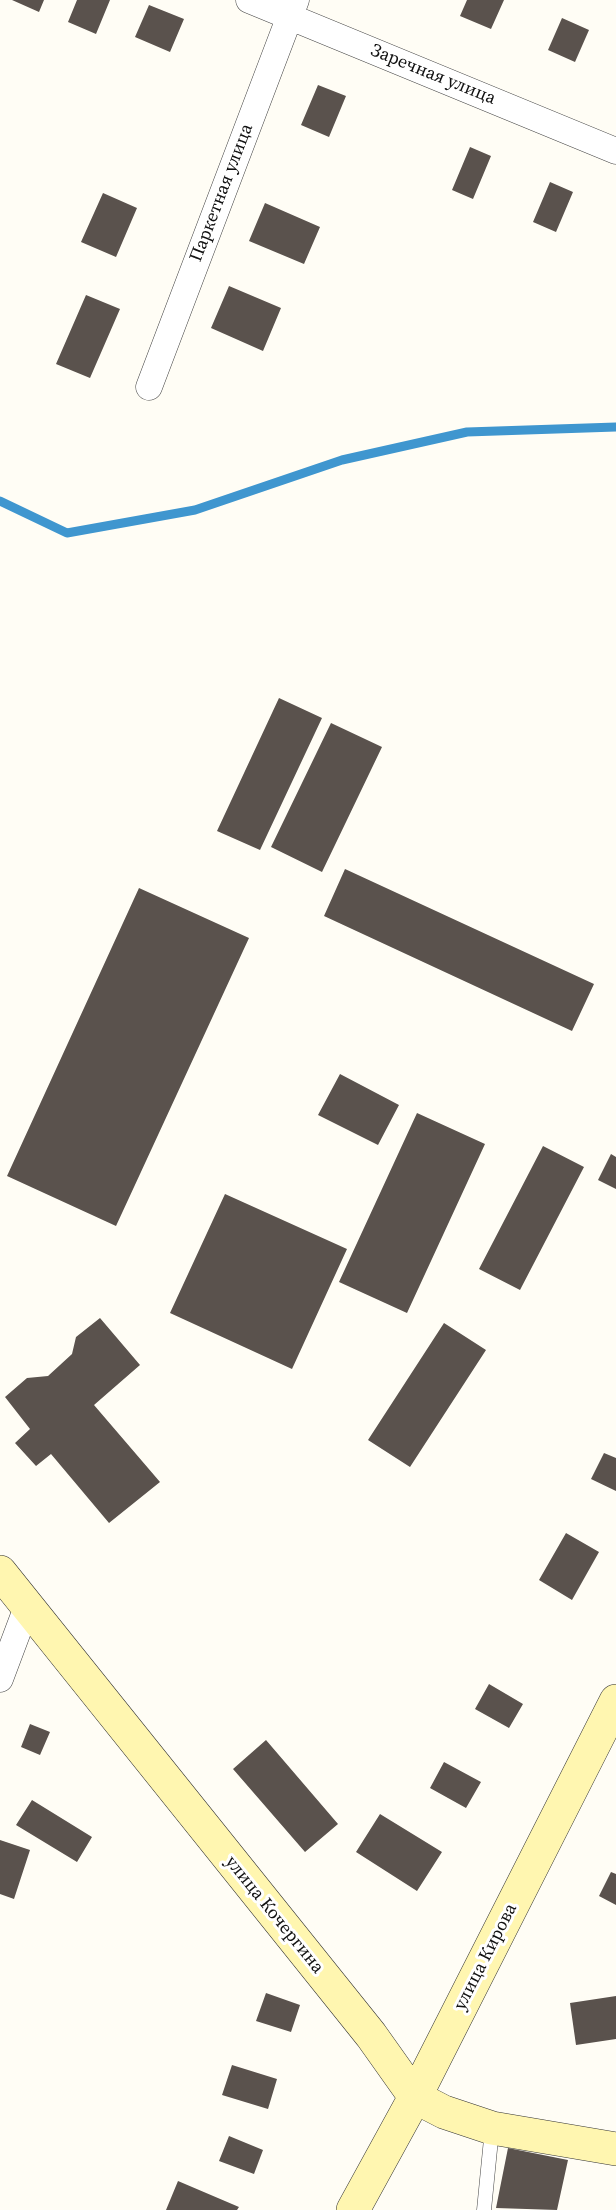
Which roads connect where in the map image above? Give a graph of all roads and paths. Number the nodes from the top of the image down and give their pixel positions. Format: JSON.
{"nodes":[{"id":1,"x":249,"y":0,"type":"edge"},
{"id":2,"x":292,"y":8,"type":"edge"},
{"id":3,"x":616,"y":151,"type":"edge"},
{"id":4,"x":149,"y":387,"type":"dead end"},
{"id":5,"x":0,"y":1572,"type":"edge"},
{"id":6,"x":27,"y":1607,"type":"junction"},
{"id":7,"x":0,"y":1678,"type":"edge"},
{"id":8,"x":616,"y":1701,"type":"edge"},
{"id":9,"x":415,"y":2097,"type":"junction"},
{"id":10,"x":492,"y":2128,"type":"junction"},
{"id":11,"x":616,"y":2148,"type":"edge"},
{"id":12,"x":353,"y":2210,"type":"edge"},
{"id":13,"x":484,"y":2210,"type":"edge"}],
"edges":[{"from":1,"to":2,"type":"street","name":"Заречная улица"},
{"from":2,"to":3,"type":"street","name":"Заречная улица"},
{"from":2,"to":4,"type":"street","name":"Паркетная улица"},
{"from":5,"to":6,"type":"street","name":"улица Кочергина"},
{"from":6,"to":7,"type":"street"},
{"from":6,"to":9,"type":"street","name":"улица Кочергина"},
{"from":8,"to":9,"type":"street","name":"улица Кирова"},
{"from":9,"to":10,"type":"street","name":"улица Кочергина"},
{"from":9,"to":12,"type":"street","name":"улица Кирова"},
{"from":10,"to":11,"type":"street","name":"улица Кочергина"},
{"from":10,"to":13,"type":"lane"}]}
